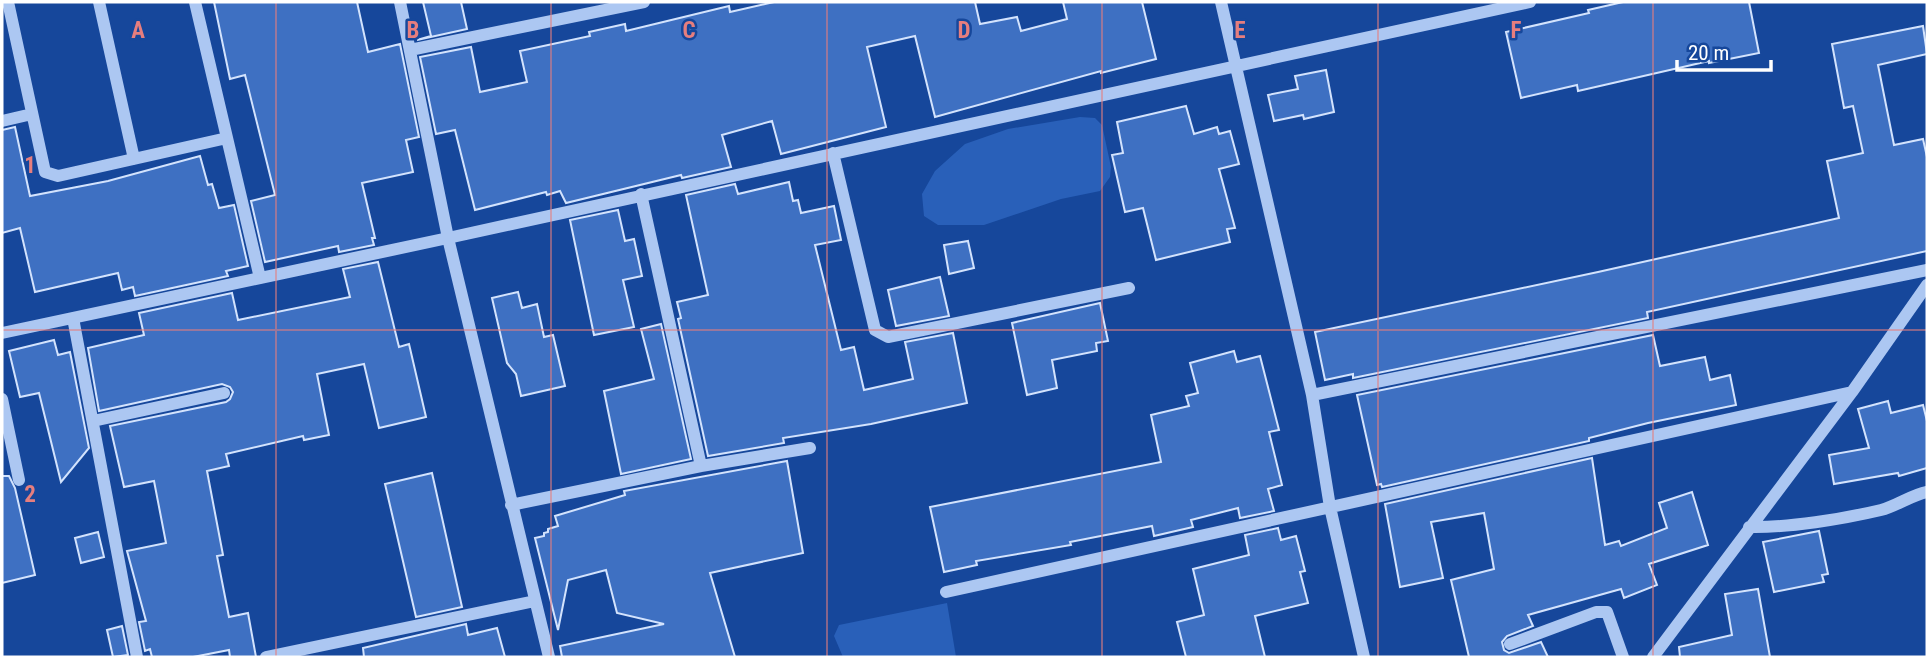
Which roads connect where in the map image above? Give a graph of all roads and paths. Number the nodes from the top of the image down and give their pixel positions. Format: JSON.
{"nodes":[{"id":1,"x":8,"y":2,"type":"edge"},
{"id":2,"x":99,"y":2,"type":"edge"},
{"id":3,"x":195,"y":2,"type":"edge"},
{"id":4,"x":400,"y":2,"type":"edge"},
{"id":5,"x":644,"y":2,"type":"edge"},
{"id":6,"x":1221,"y":2,"type":"edge"},
{"id":7,"x":1530,"y":2,"type":"edge"},
{"id":8,"x":410,"y":50,"type":"junction"},
{"id":9,"x":1235,"y":66,"type":"junction"},
{"id":10,"x":32,"y":114,"type":"junction"},
{"id":11,"x":2,"y":121,"type":"edge"},
{"id":12,"x":227,"y":138,"type":"junction"},
{"id":13,"x":833,"y":153,"type":"junction"},
{"id":14,"x":134,"y":159,"type":"junction"},
{"id":15,"x":641,"y":194,"type":"junction"},
{"id":16,"x":448,"y":238,"type":"junction"},
{"id":17,"x":1927,"y":270,"type":"edge"},
{"id":18,"x":260,"y":278,"type":"junction"},
{"id":19,"x":1129,"y":288,"type":"dead end"},
{"id":20,"x":1925,"y":290,"type":"edge"},
{"id":21,"x":73,"y":318,"type":"junction"},
{"id":22,"x":2,"y":333,"type":"edge"},
{"id":23,"x":1852,"y":392,"type":"junction"},
{"id":24,"x":224,"y":393,"type":"dead end"},
{"id":25,"x":1312,"y":395,"type":"junction"},
{"id":26,"x":2,"y":399,"type":"edge"},
{"id":27,"x":93,"y":421,"type":"junction"},
{"id":28,"x":810,"y":448,"type":"dead end"},
{"id":29,"x":701,"y":466,"type":"junction"},
{"id":30,"x":19,"y":480,"type":"dead end"},
{"id":31,"x":1927,"y":492,"type":"edge"},
{"id":32,"x":511,"y":505,"type":"junction"},
{"id":33,"x":1329,"y":507,"type":"junction"},
{"id":34,"x":1749,"y":527,"type":"junction"},
{"id":35,"x":946,"y":592,"type":"dead end"},
{"id":36,"x":535,"y":601,"type":"junction"},
{"id":37,"x":1510,"y":644,"type":"dead end"},
{"id":38,"x":138,"y":657,"type":"edge"},
{"id":39,"x":266,"y":657,"type":"edge"},
{"id":40,"x":549,"y":657,"type":"edge"},
{"id":41,"x":1364,"y":657,"type":"edge"},
{"id":42,"x":1623,"y":657,"type":"edge"},
{"id":43,"x":1654,"y":657,"type":"edge"}],
"edges":[{"from":1,"to":10,"type":"street"},
{"from":2,"to":14,"type":"street"},
{"from":3,"to":12,"type":"street"},
{"from":4,"to":8,"type":"street"},
{"from":5,"to":8,"type":"street"},
{"from":6,"to":9,"type":"street"},
{"from":7,"to":9,"type":"street"},
{"from":8,"to":16,"type":"street"},
{"from":9,"to":13,"type":"street"},
{"from":9,"to":25,"type":"street"},
{"from":10,"to":11,"type":"street"},
{"from":10,"to":14,"type":"street"},
{"from":12,"to":14,"type":"street"},
{"from":12,"to":18,"type":"street"},
{"from":13,"to":15,"type":"street"},
{"from":13,"to":19,"type":"street"},
{"from":15,"to":16,"type":"street"},
{"from":15,"to":29,"type":"street"},
{"from":16,"to":18,"type":"street"},
{"from":16,"to":32,"type":"street"},
{"from":17,"to":25,"type":"street"},
{"from":18,"to":21,"type":"street"},
{"from":20,"to":23,"type":"street"},
{"from":21,"to":22,"type":"street"},
{"from":21,"to":27,"type":"street"},
{"from":23,"to":33,"type":"street"},
{"from":23,"to":34,"type":"street"},
{"from":24,"to":27,"type":"street"},
{"from":25,"to":33,"type":"street"},
{"from":26,"to":30,"type":"street"},
{"from":27,"to":38,"type":"street"},
{"from":28,"to":29,"type":"street"},
{"from":29,"to":32,"type":"street"},
{"from":31,"to":34,"type":"street"},
{"from":32,"to":36,"type":"street"},
{"from":33,"to":35,"type":"street"},
{"from":33,"to":41,"type":"street"},
{"from":34,"to":43,"type":"street"},
{"from":36,"to":39,"type":"street"},
{"from":36,"to":40,"type":"street"},
{"from":37,"to":42,"type":"street"}]}
